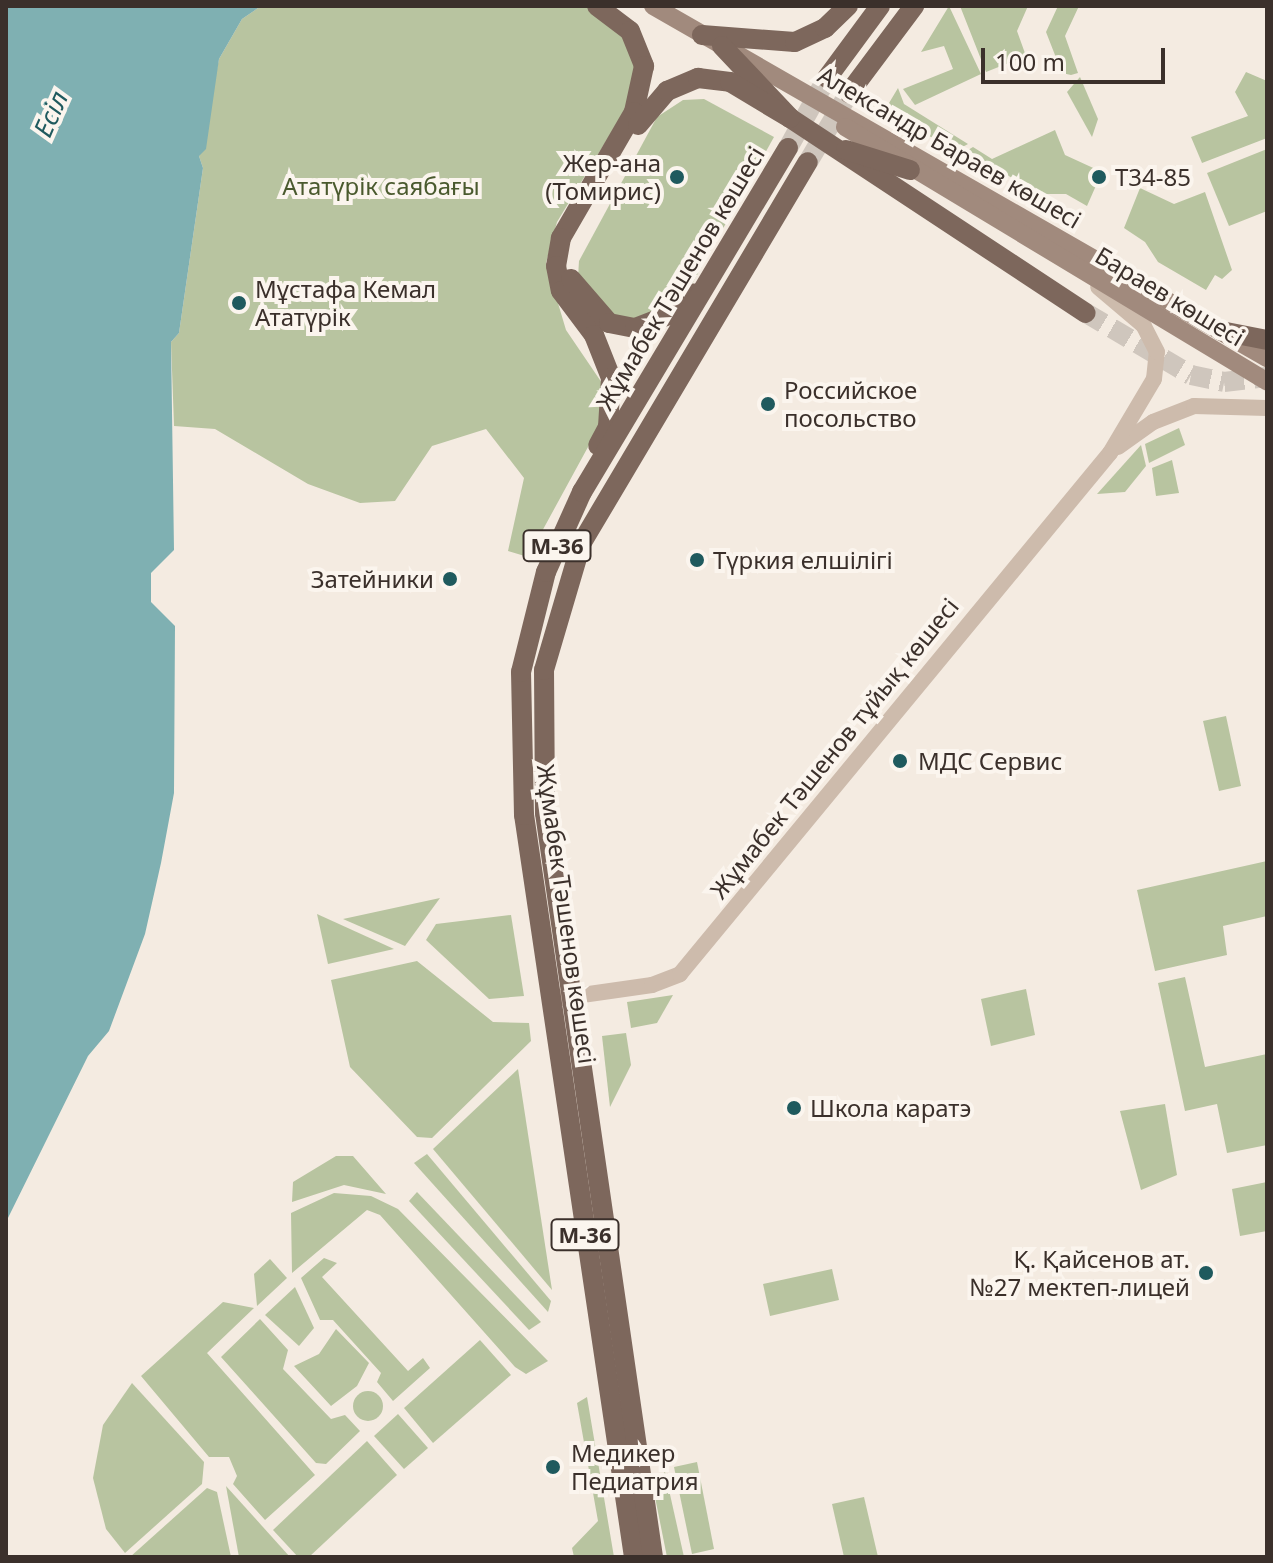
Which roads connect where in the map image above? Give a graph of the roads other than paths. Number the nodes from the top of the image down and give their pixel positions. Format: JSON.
{"nodes":[{"id":1,"x":597,"y":6,"type":"edge"},
{"id":2,"x":653,"y":6,"type":"edge"},
{"id":3,"x":848,"y":6,"type":"edge"},
{"id":4,"x":880,"y":6,"type":"edge"},
{"id":5,"x":914,"y":6,"type":"edge"},
{"id":6,"x":702,"y":35,"type":"junction"},
{"id":7,"x":722,"y":46,"type":"junction"},
{"id":8,"x":827,"y":78,"type":"tunnel mouth"},
{"id":9,"x":849,"y":93,"type":"tunnel mouth"},
{"id":10,"x":790,"y":118,"type":"junction"},
{"id":11,"x":788,"y":148,"type":"tunnel mouth"},
{"id":12,"x":838,"y":148,"type":"junction"},
{"id":13,"x":808,"y":162,"type":"tunnel mouth"},
{"id":14,"x":910,"y":170,"type":"junction"},
{"id":15,"x":730,"y":250,"type":"junction"},
{"id":16,"x":1063,"y":260,"type":"junction"},
{"id":17,"x":1086,"y":313,"type":"tunnel mouth"},
{"id":18,"x":1221,"y":331,"type":"junction"},
{"id":19,"x":1267,"y":340,"type":"edge"},
{"id":20,"x":1267,"y":358,"type":"edge"},
{"id":21,"x":1267,"y":382,"type":"edge"},
{"id":22,"x":1267,"y":408,"type":"edge"},
{"id":23,"x":1110,"y":453,"type":"junction"},
{"id":24,"x":546,"y":572,"type":"junction"},
{"id":25,"x":561,"y":998,"type":"junction"},
{"id":26,"x":634,"y":1557,"type":"edge"},
{"id":27,"x":653,"y":1557,"type":"edge"}],
"edges":[{"from":1,"to":24,"type":"main road"},
{"from":2,"to":6,"type":"main road","name":"Александр Бараев көшесі"},
{"from":3,"to":6,"type":"main road"},
{"from":4,"to":8,"type":"main road"},
{"from":5,"to":9,"type":"main road"},
{"from":6,"to":7,"type":"main road","name":"Александр Бараев көшесі"},
{"from":7,"to":10,"type":"main road"},
{"from":7,"to":14,"type":"main road","name":"Бараев көшесі"},
{"from":7,"to":18,"type":"main road","name":"Александр Бараев көшесі"},
{"from":10,"to":12,"type":"main road"},
{"from":10,"to":15,"type":"main road"},
{"from":11,"to":15,"type":"main road","name":"Жұмабек Тәшенов көшесі","number":"M-36"},
{"from":12,"to":14,"type":"main road"},
{"from":12,"to":17,"type":"main road"},
{"from":13,"to":25,"type":"main road","name":"Жұмабек Тәшенов көшесі","number":"M-36"},
{"from":14,"to":16,"type":"main road","name":"Бараев көшесі"},
{"from":15,"to":24,"type":"main road","name":"Жұмабек Тәшенов көшесі","number":"M-36"},
{"from":16,"to":21,"type":"main road","name":"Бараев көшесі"},
{"from":16,"to":23,"type":"street"},
{"from":18,"to":19,"type":"main road"},
{"from":18,"to":20,"type":"main road","name":"Бараев көшесі"},
{"from":22,"to":23,"type":"street"},
{"from":23,"to":25,"type":"street","name":"Жұмабек Тәшенов тұйық көшесі"},
{"from":24,"to":25,"type":"main road","name":"Жұмабек Тәшенов көшесі","number":"M-36"},
{"from":25,"to":26,"type":"main road","name":"Жұмабек Тәшенов көшесі","number":"M-36"},
{"from":25,"to":27,"type":"main road","name":"Жұмабек Тәшенов көшесі","number":"M-36"}]}
